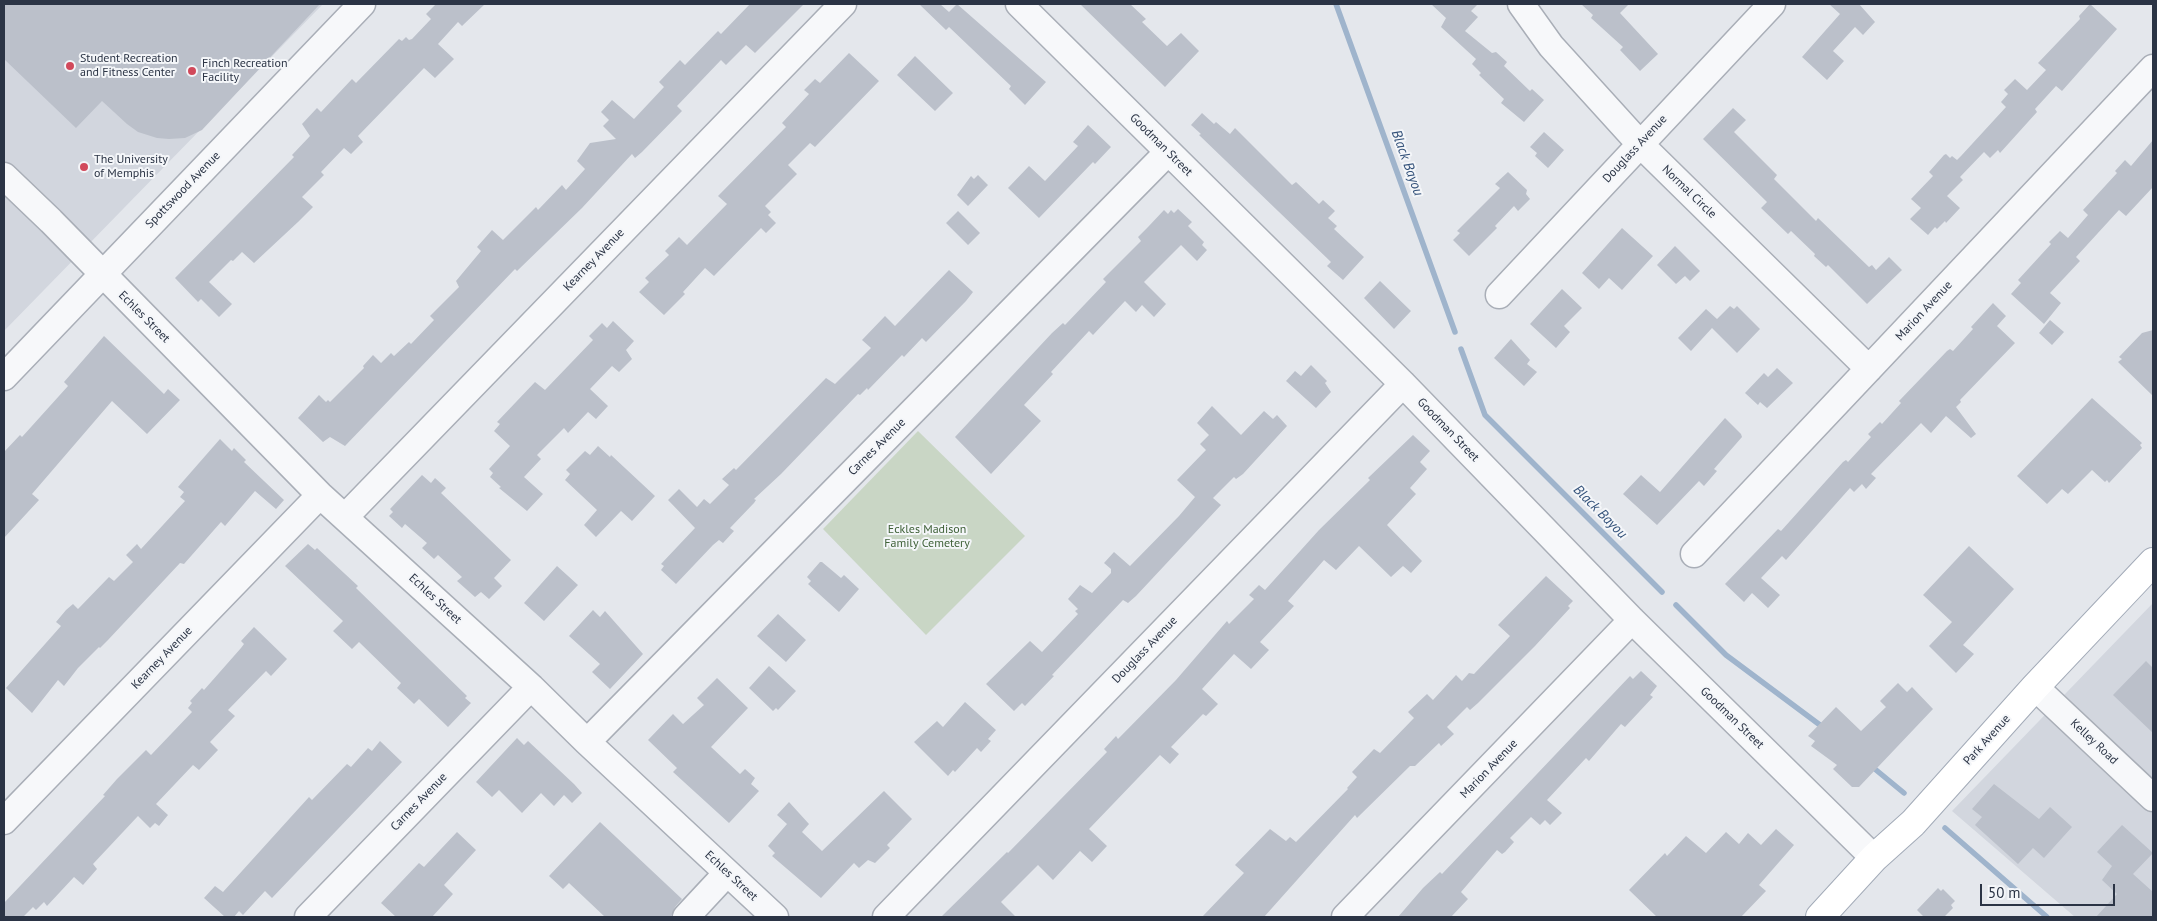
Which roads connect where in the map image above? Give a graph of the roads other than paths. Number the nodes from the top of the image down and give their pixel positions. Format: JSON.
{"nodes":[{"id":1,"x":362,"y":4,"type":"edge"},
{"id":2,"x":843,"y":4,"type":"edge"},
{"id":3,"x":1019,"y":4,"type":"edge"},
{"id":4,"x":1521,"y":4,"type":"edge"},
{"id":5,"x":1772,"y":4,"type":"edge"},
{"id":6,"x":2153,"y":68,"type":"edge"},
{"id":7,"x":1640,"y":144,"type":"junction"},
{"id":8,"x":1168,"y":152,"type":"junction"},
{"id":9,"x":4,"y":176,"type":"edge"},
{"id":10,"x":102,"y":274,"type":"junction"},
{"id":11,"x":1499,"y":294,"type":"dead end"},
{"id":12,"x":1869,"y":369,"type":"junction"},
{"id":13,"x":4,"y":376,"type":"edge"},
{"id":14,"x":1403,"y":384,"type":"junction"},
{"id":15,"x":320,"y":495,"type":"junction"},
{"id":16,"x":346,"y":516,"type":"junction"},
{"id":17,"x":1694,"y":554,"type":"dead end"},
{"id":18,"x":2153,"y":562,"type":"edge"},
{"id":19,"x":1632,"y":620,"type":"junction"},
{"id":20,"x":531,"y":687,"type":"junction"},
{"id":21,"x":2035,"y":687,"type":"junction"},
{"id":22,"x":587,"y":742,"type":"junction"},
{"id":23,"x":2153,"y":798,"type":"edge"},
{"id":24,"x":4,"y":821,"type":"edge"},
{"id":25,"x":1874,"y":858,"type":"junction"},
{"id":26,"x":727,"y":873,"type":"junction"},
{"id":27,"x":308,"y":917,"type":"edge"},
{"id":28,"x":686,"y":917,"type":"edge"},
{"id":29,"x":775,"y":917,"type":"edge"},
{"id":30,"x":886,"y":917,"type":"edge"},
{"id":31,"x":1345,"y":917,"type":"edge"},
{"id":32,"x":1820,"y":917,"type":"edge"}],
"edges":[{"from":1,"to":10,"type":"street","name":"Spottswood Avenue"},
{"from":2,"to":16,"type":"street","name":"Kearney Avenue"},
{"from":3,"to":8,"type":"street","name":"Goodman Street"},
{"from":4,"to":7,"type":"street","name":"Normal Circle"},
{"from":5,"to":7,"type":"street","name":"Douglass Avenue"},
{"from":6,"to":12,"type":"street","name":"Marion Avenue"},
{"from":7,"to":11,"type":"street","name":"Douglass Avenue"},
{"from":7,"to":12,"type":"street","name":"Normal Circle"},
{"from":8,"to":14,"type":"street","name":"Goodman Street"},
{"from":8,"to":22,"type":"street","name":"Carnes Avenue"},
{"from":9,"to":10,"type":"street","name":"Echles Street"},
{"from":10,"to":13,"type":"street","name":"Spottswood Avenue"},
{"from":10,"to":15,"type":"street","name":"Echles Street"},
{"from":12,"to":17,"type":"street","name":"Marion Avenue"},
{"from":14,"to":19,"type":"street","name":"Goodman Street"},
{"from":14,"to":30,"type":"street","name":"Douglass Avenue"},
{"from":15,"to":16,"type":"street","name":"Echles Street"},
{"from":15,"to":24,"type":"street","name":"Kearney Avenue"},
{"from":16,"to":20,"type":"street","name":"Echles Street"},
{"from":18,"to":21,"type":"main road","name":"Park Avenue"},
{"from":19,"to":25,"type":"street","name":"Goodman Street"},
{"from":19,"to":31,"type":"street","name":"Marion Avenue"},
{"from":20,"to":22,"type":"street","name":"Echles Street"},
{"from":20,"to":27,"type":"street","name":"Carnes Avenue"},
{"from":21,"to":23,"type":"street","name":"Kelley Road"},
{"from":21,"to":25,"type":"main road","name":"Park Avenue"},
{"from":22,"to":26,"type":"street","name":"Echles Street"},
{"from":25,"to":32,"type":"main road","name":"Park Avenue"},
{"from":26,"to":28,"type":"street"},
{"from":26,"to":29,"type":"street","name":"Echles Street"}]}
